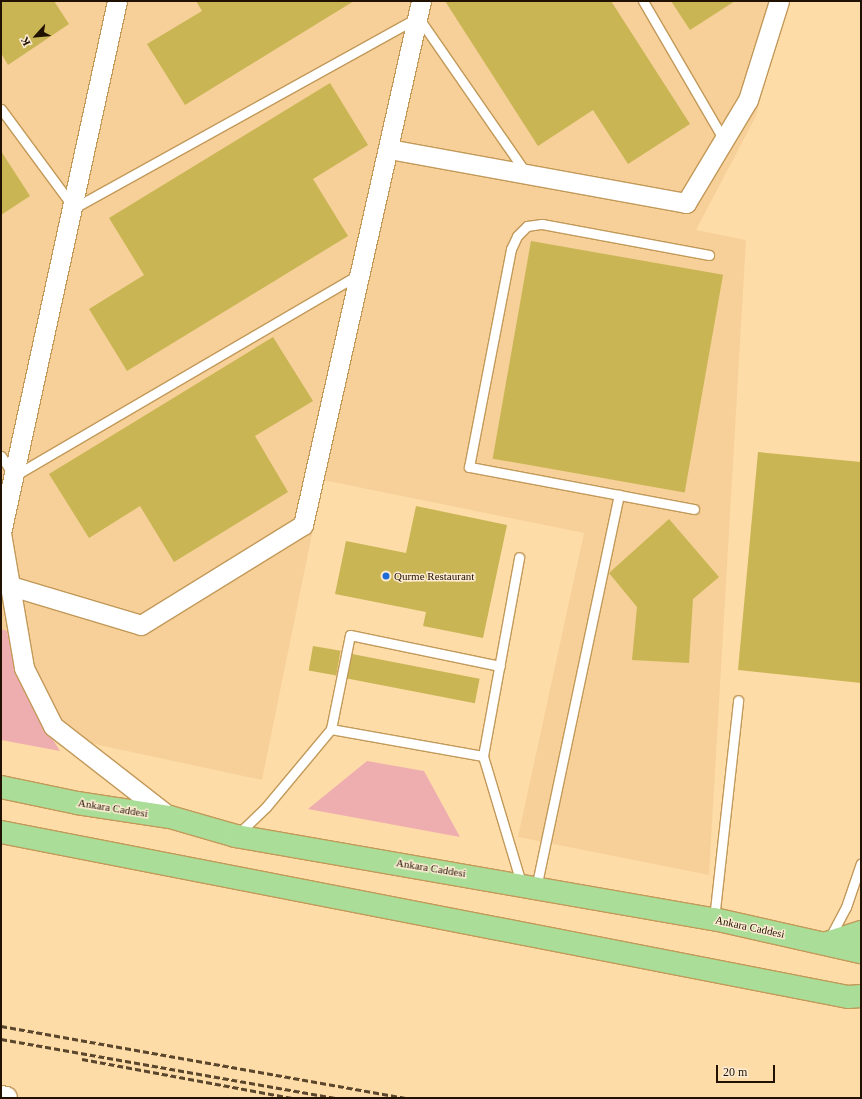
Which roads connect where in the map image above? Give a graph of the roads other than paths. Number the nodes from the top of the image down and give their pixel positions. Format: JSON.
{"nodes":[{"id":1,"x":117,"y":1,"type":"edge"},
{"id":2,"x":643,"y":1,"type":"edge"},
{"id":3,"x":780,"y":1,"type":"edge"},
{"id":4,"x":420,"y":9,"type":"edge"},
{"id":5,"x":1,"y":109,"type":"edge"},
{"id":6,"x":724,"y":140,"type":"junction"},
{"id":7,"x":388,"y":149,"type":"junction"},
{"id":8,"x":526,"y":174,"type":"junction"},
{"id":9,"x":74,"y":208,"type":"junction"},
{"id":10,"x":709,"y":255,"type":"dead end"},
{"id":11,"x":362,"y":272,"type":"junction"},
{"id":12,"x":1,"y":456,"type":"edge"},
{"id":13,"x":14,"y":476,"type":"junction"},
{"id":14,"x":619,"y":495,"type":"junction"},
{"id":15,"x":694,"y":509,"type":"dead end"},
{"id":16,"x":1,"y":533,"type":"edge"},
{"id":17,"x":519,"y":557,"type":"dead end"},
{"id":18,"x":5,"y":584,"type":"edge"},
{"id":19,"x":500,"y":666,"type":"junction"},
{"id":20,"x":738,"y":700,"type":"dead end"},
{"id":21,"x":331,"y":729,"type":"junction"},
{"id":22,"x":483,"y":756,"type":"junction"},
{"id":23,"x":1,"y":787,"type":"edge"},
{"id":24,"x":170,"y":817,"type":"junction"},
{"id":25,"x":1,"y":832,"type":"edge"},
{"id":26,"x":236,"y":836,"type":"junction"},
{"id":27,"x":861,"y":863,"type":"edge"},
{"id":28,"x":528,"y":886,"type":"junction"},
{"id":29,"x":714,"y":919,"type":"junction"},
{"id":30,"x":861,"y":932,"type":"edge"},
{"id":31,"x":826,"y":943,"type":"junction"},
{"id":32,"x":861,"y":952,"type":"edge"},
{"id":33,"x":857,"y":998,"type":"edge"},
{"id":34,"x":1,"y":1097,"type":"edge"},
{"id":35,"x":6,"y":1098,"type":"edge"}],
"edges":[{"from":1,"to":9,"type":"street"},
{"from":2,"to":6,"type":"lane"},
{"from":3,"to":6,"type":"street"},
{"from":4,"to":7,"type":"street"},
{"from":4,"to":8,"type":"lane"},
{"from":4,"to":9,"type":"lane"},
{"from":5,"to":9,"type":"lane"},
{"from":6,"to":8,"type":"street"},
{"from":7,"to":8,"type":"street"},
{"from":7,"to":11,"type":"street"},
{"from":9,"to":13,"type":"street"},
{"from":10,"to":14,"type":"lane"},
{"from":11,"to":13,"type":"lane"},
{"from":11,"to":18,"type":"street"},
{"from":12,"to":13,"type":"lane"},
{"from":13,"to":16,"type":"street"},
{"from":14,"to":15,"type":"lane"},
{"from":14,"to":28,"type":"lane"},
{"from":16,"to":18,"type":"street"},
{"from":17,"to":19,"type":"lane"},
{"from":18,"to":24,"type":"street"},
{"from":19,"to":21,"type":"lane"},
{"from":19,"to":22,"type":"lane"},
{"from":20,"to":29,"type":"lane"},
{"from":21,"to":22,"type":"lane"},
{"from":21,"to":26,"type":"lane"},
{"from":22,"to":28,"type":"lane"},
{"from":23,"to":24,"type":"highway","name":"Ankara Caddesi"},
{"from":24,"to":26,"type":"highway","name":"Ankara Caddesi"},
{"from":25,"to":33,"type":"highway"},
{"from":26,"to":28,"type":"highway","name":"Ankara Caddesi"},
{"from":27,"to":31,"type":"lane"},
{"from":28,"to":29,"type":"highway","name":"Ankara Caddesi"},
{"from":29,"to":31,"type":"highway","name":"Ankara Caddesi"},
{"from":30,"to":31,"type":"highway"},
{"from":31,"to":32,"type":"highway","name":"Ankara Caddesi"},
{"from":34,"to":35,"type":"street"}]}
